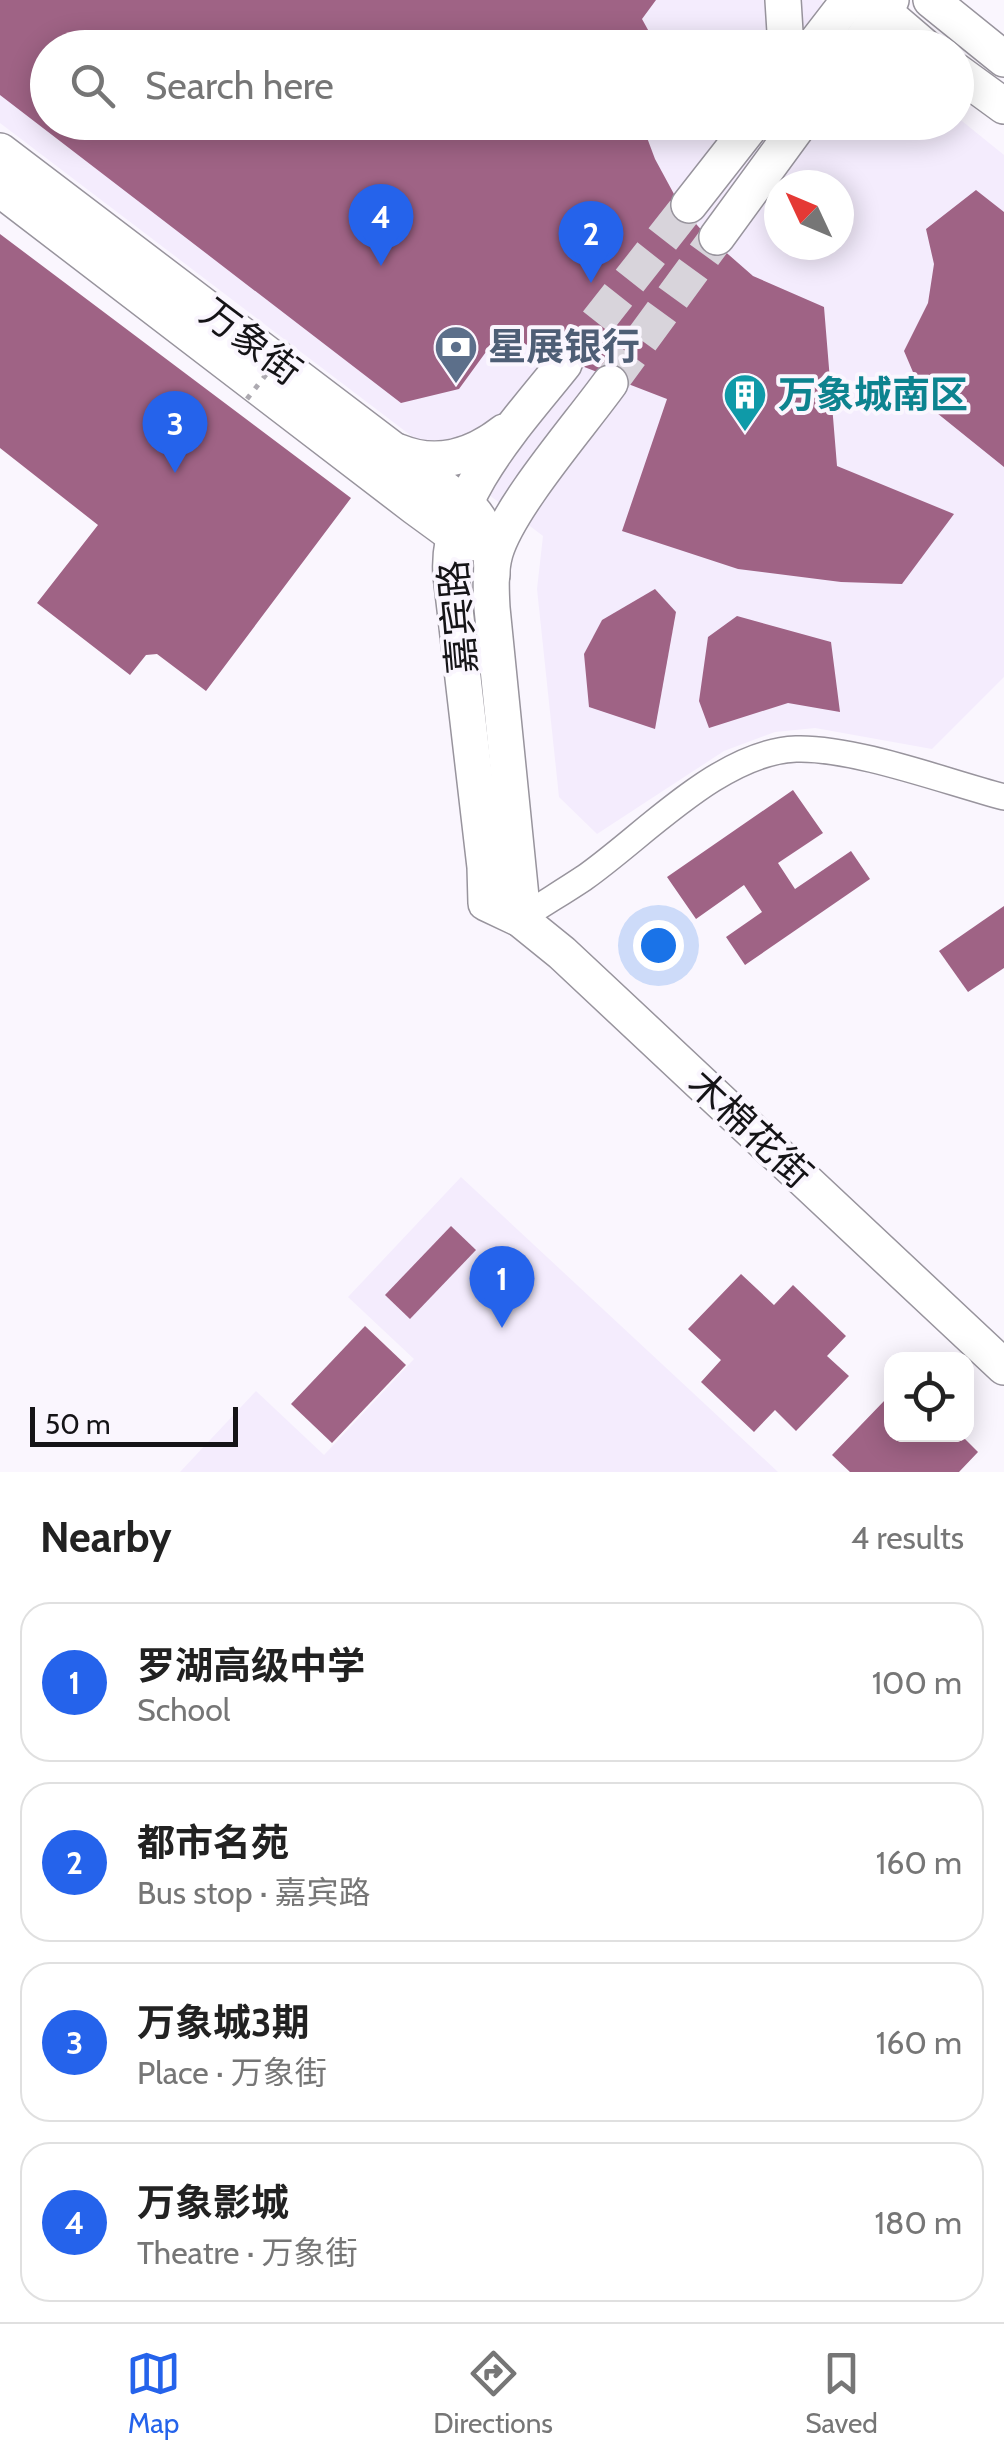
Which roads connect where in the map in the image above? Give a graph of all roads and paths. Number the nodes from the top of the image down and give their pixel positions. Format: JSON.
{"nodes":[{"id":1,"x":783,"y":0,"type":"edge"},
{"id":2,"x":932,"y":0,"type":"edge"},
{"id":3,"x":873,"y":3,"type":"edge"},
{"id":4,"x":785,"y":30,"type":"edge"},
{"id":5,"x":836,"y":30,"type":"edge"},
{"id":6,"x":863,"y":30,"type":"edge"},
{"id":7,"x":905,"y":30,"type":"edge"},
{"id":8,"x":969,"y":30,"type":"edge"},
{"id":9,"x":974,"y":34,"type":"edge"},
{"id":10,"x":1004,"y":59,"type":"edge"},
{"id":11,"x":974,"y":84,"type":"edge"},
{"id":12,"x":974,"y":98,"type":"edge"},
{"id":13,"x":1004,"y":107,"type":"edge"},
{"id":14,"x":740,"y":140,"type":"edge"},
{"id":15,"x":788,"y":140,"type":"edge"},
{"id":16,"x":0,"y":150,"type":"edge"},
{"id":17,"x":0,"y":189,"type":"edge"},
{"id":18,"x":690,"y":205,"type":"tunnel mouth"},
{"id":19,"x":717,"y":237,"type":"tunnel mouth"},
{"id":20,"x":290,"y":344,"type":"dead end"},
{"id":21,"x":564,"y":364,"type":"tunnel mouth"},
{"id":22,"x":610,"y":383,"type":"tunnel mouth"},
{"id":23,"x":247,"y":399,"type":"dead end"},
{"id":24,"x":536,"y":399,"type":"junction"},
{"id":25,"x":386,"y":444,"type":"junction"},
{"id":26,"x":458,"y":518,"type":"junction"},
{"id":27,"x":493,"y":553,"type":"junction"},
{"id":28,"x":1004,"y":798,"type":"edge"},
{"id":29,"x":486,"y":903,"type":"joint"},
{"id":30,"x":520,"y":919,"type":"junction"},
{"id":31,"x":1004,"y":1367,"type":"edge"}],
"edges":[{"from":1,"to":4,"type":"street"},
{"from":2,"to":8,"type":"street"},
{"from":3,"to":5,"type":"street"},
{"from":3,"to":6,"type":"street"},
{"from":3,"to":7,"type":"street"},
{"from":9,"to":10,"type":"street"},
{"from":11,"to":13,"type":"street"},
{"from":12,"to":13,"type":"street"},
{"from":14,"to":18,"type":"street"},
{"from":15,"to":19,"type":"street"},
{"from":16,"to":25,"type":"street","name":"万象街"},
{"from":17,"to":26,"type":"street","name":"万象街"},
{"from":20,"to":23,"type":"path","bridge":true},
{"from":21,"to":24,"type":"street"},
{"from":22,"to":27,"type":"street","name":"嘉宾路"},
{"from":24,"to":25,"type":"street"},
{"from":24,"to":26,"type":"street"},
{"from":25,"to":26,"type":"street","name":"万象街"},
{"from":26,"to":27,"type":"street","name":"万象街"},
{"from":26,"to":29,"type":"street","name":"嘉宾路"},
{"from":27,"to":30,"type":"street","name":"嘉宾路"},
{"from":28,"to":30,"type":"street"},
{"from":29,"to":30,"type":"street","name":"木棉花街"},
{"from":30,"to":31,"type":"street","name":"木棉花街"}]}
